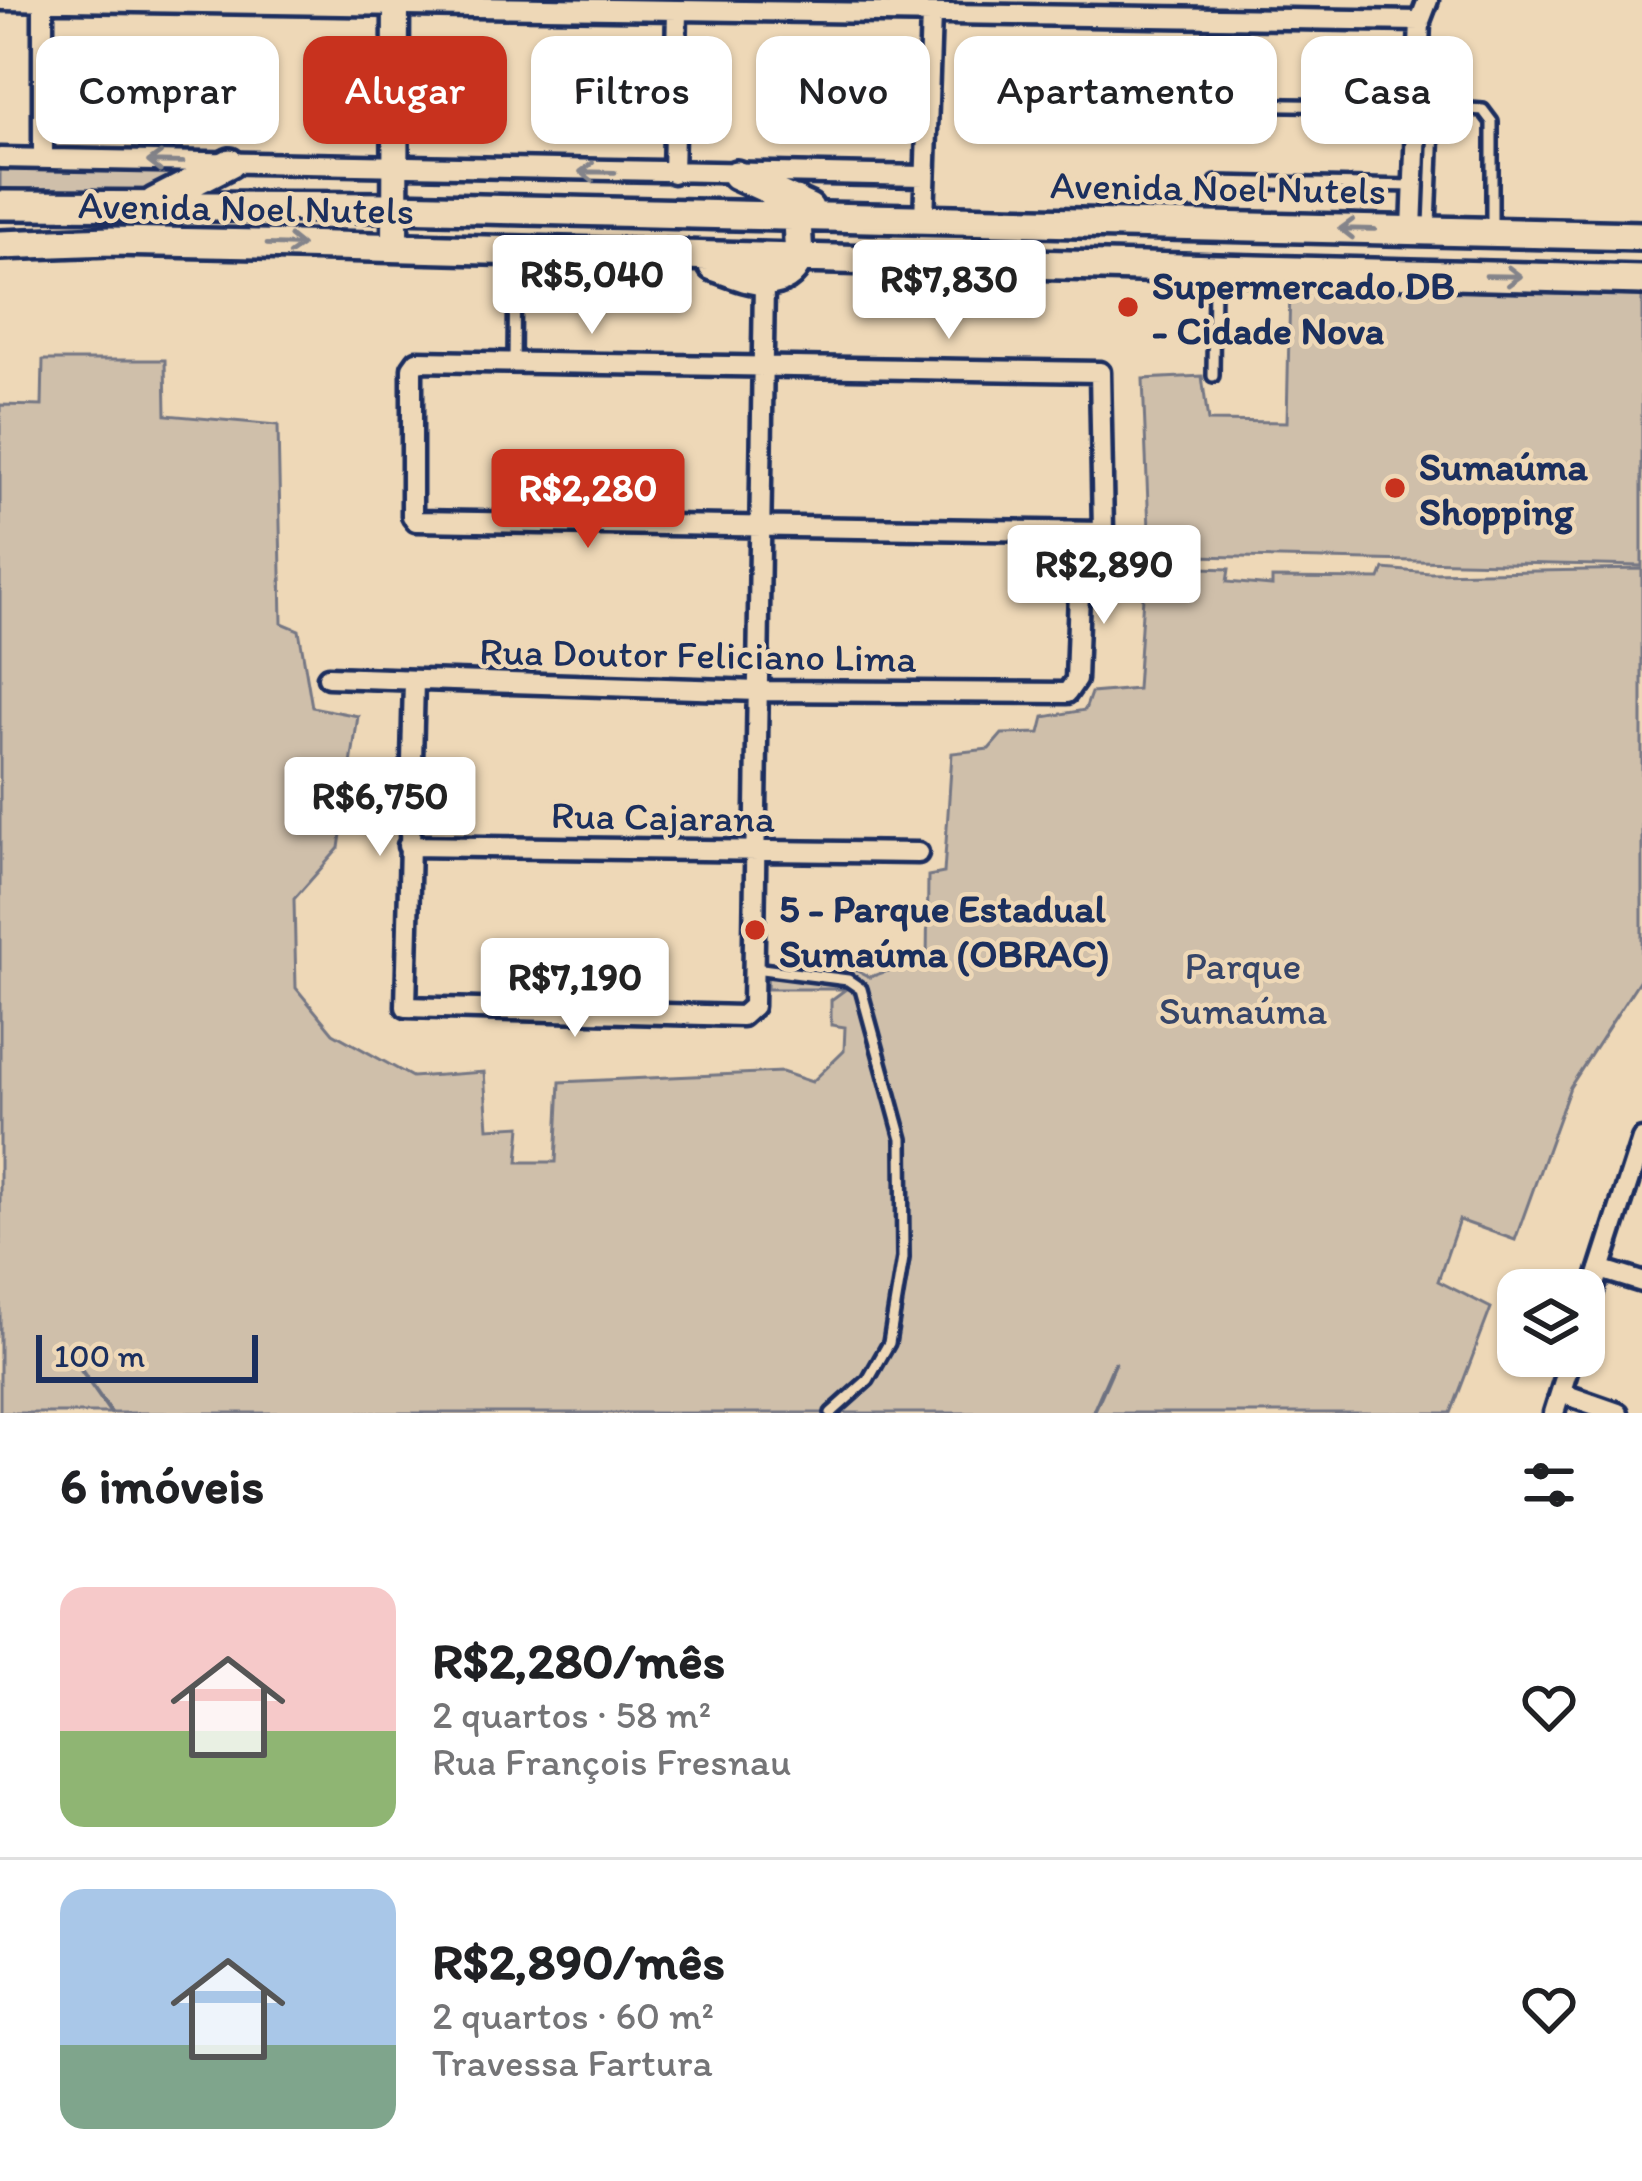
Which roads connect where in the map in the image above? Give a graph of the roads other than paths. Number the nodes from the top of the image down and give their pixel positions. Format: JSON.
{"nodes":[{"id":1,"x":2,"y":0,"type":"edge"},
{"id":2,"x":63,"y":0,"type":"edge"},
{"id":3,"x":1428,"y":0,"type":"edge"},
{"id":4,"x":43,"y":1,"type":"edge"},
{"id":5,"x":396,"y":4,"type":"edge"},
{"id":6,"x":666,"y":8,"type":"edge"},
{"id":7,"x":931,"y":14,"type":"junction"},
{"id":8,"x":1420,"y":21,"type":"junction"},
{"id":9,"x":1419,"y":36,"type":"edge"},
{"id":10,"x":1415,"y":144,"type":"edge"},
{"id":11,"x":0,"y":158,"type":"edge"},
{"id":12,"x":43,"y":159,"type":"junction"},
{"id":13,"x":230,"y":163,"type":"junction"},
{"id":14,"x":394,"y":167,"type":"junction"},
{"id":15,"x":673,"y":173,"type":"junction"},
{"id":16,"x":736,"y":175,"type":"junction"},
{"id":17,"x":825,"y":175,"type":"junction"},
{"id":18,"x":924,"y":176,"type":"junction"},
{"id":19,"x":1216,"y":182,"type":"dead end"},
{"id":20,"x":1414,"y":186,"type":"junction"},
{"id":21,"x":0,"y":205,"type":"edge"},
{"id":22,"x":149,"y":205,"type":"junction"},
{"id":23,"x":395,"y":207,"type":"junction"},
{"id":24,"x":795,"y":209,"type":"junction"},
{"id":25,"x":924,"y":219,"type":"junction"},
{"id":26,"x":1421,"y":230,"type":"junction"},
{"id":27,"x":1492,"y":232,"type":"junction"},
{"id":28,"x":1642,"y":236,"type":"edge"},
{"id":29,"x":0,"y":245,"type":"edge"},
{"id":30,"x":394,"y":248,"type":"junction"},
{"id":31,"x":515,"y":252,"type":"junction"},
{"id":32,"x":680,"y":256,"type":"junction"},
{"id":33,"x":799,"y":260,"type":"junction"},
{"id":34,"x":1214,"y":269,"type":"junction"},
{"id":35,"x":1642,"y":280,"type":"edge"},
{"id":36,"x":764,"y":283,"type":"junction"},
{"id":37,"x":514,"y":362,"type":"junction"},
{"id":38,"x":766,"y":366,"type":"junction"},
{"id":39,"x":1213,"y":376,"type":"dead end"},
{"id":40,"x":761,"y":528,"type":"junction"},
{"id":41,"x":1081,"y":533,"type":"junction"},
{"id":42,"x":328,"y":677,"type":"dead end"},
{"id":43,"x":413,"y":680,"type":"junction"},
{"id":44,"x":759,"y":691,"type":"junction"},
{"id":45,"x":408,"y":846,"type":"junction"},
{"id":46,"x":756,"y":850,"type":"junction"},
{"id":47,"x":917,"y":853,"type":"dead end"},
{"id":48,"x":754,"y":968,"type":"junction"},
{"id":49,"x":1642,"y":1139,"type":"edge"},
{"id":50,"x":1600,"y":1269,"type":"edge"},
{"id":51,"x":1605,"y":1271,"type":"edge"},
{"id":52,"x":1642,"y":1282,"type":"edge"},
{"id":53,"x":1566,"y":1377,"type":"edge"},
{"id":54,"x":1561,"y":1393,"type":"junction"},
{"id":55,"x":831,"y":1413,"type":"edge"},
{"id":56,"x":1554,"y":1413,"type":"edge"},
{"id":57,"x":1618,"y":1413,"type":"edge"}],
"edges":[{"from":1,"to":4,"type":"street"},
{"from":2,"to":4,"type":"street"},
{"from":2,"to":5,"type":"street"},
{"from":3,"to":8,"type":"street"},
{"from":4,"to":12,"type":"street"},
{"from":5,"to":6,"type":"street"},
{"from":5,"to":14,"type":"street"},
{"from":6,"to":7,"type":"street"},
{"from":6,"to":15,"type":"street"},
{"from":7,"to":8,"type":"street"},
{"from":7,"to":18,"type":"street"},
{"from":8,"to":9,"type":"street"},
{"from":10,"to":20,"type":"street"},
{"from":11,"to":12,"type":"street"},
{"from":13,"to":12,"type":"street","one_way":true},
{"from":13,"to":14,"type":"street"},
{"from":13,"to":22,"type":"main road"},
{"from":15,"to":14,"type":"street","one_way":true},
{"from":14,"to":23,"type":"street"},
{"from":15,"to":16,"type":"street"},
{"from":16,"to":17,"type":"street"},
{"from":16,"to":24,"type":"main road"},
{"from":17,"to":18,"type":"street"},
{"from":17,"to":24,"type":"street"},
{"from":18,"to":25,"type":"street"},
{"from":19,"to":20,"type":"lane"},
{"from":20,"to":26,"type":"street"},
{"from":21,"to":22,"type":"main road","name":"Avenida Noel Nutels"},
{"from":22,"to":23,"type":"main road","name":"Avenida Noel Nutels"},
{"from":23,"to":24,"type":"main road","name":"Avenida Noel Nutels"},
{"from":23,"to":30,"type":"street"},
{"from":24,"to":25,"type":"main road","name":"Avenida Noel Nutels"},
{"from":24,"to":33,"type":"main road"},
{"from":26,"to":25,"type":"main road","name":"Avenida Noel Nutels","one_way":true},
{"from":26,"to":27,"type":"main road","name":"Avenida Noel Nutels"},
{"from":26,"to":27,"type":"lane"},
{"from":27,"to":28,"type":"main road","name":"Avenida Noel Nutels"},
{"from":29,"to":30,"type":"main road","name":"Avenida Noel Nutels","one_way":true},
{"from":30,"to":31,"type":"main road","name":"Avenida Noel Nutels"},
{"from":31,"to":32,"type":"main road","name":"Avenida Noel Nutels"},
{"from":31,"to":37,"type":"lane"},
{"from":32,"to":33,"type":"main road","name":"Avenida Noel Nutels"},
{"from":32,"to":36,"type":"main road"},
{"from":33,"to":34,"type":"main road","name":"Avenida Noel Nutels"},
{"from":33,"to":36,"type":"main road"},
{"from":34,"to":35,"type":"main road","name":"Avenida Noel Nutels","one_way":true},
{"from":34,"to":39,"type":"lane"},
{"from":36,"to":38,"type":"street"},
{"from":37,"to":38,"type":"street"},
{"from":37,"to":40,"type":"street"},
{"from":38,"to":40,"type":"street"},
{"from":38,"to":41,"type":"street"},
{"from":40,"to":41,"type":"street"},
{"from":40,"to":44,"type":"street"},
{"from":41,"to":44,"type":"street","name":"Rua Doutor Feliciano Lima"},
{"from":42,"to":43,"type":"street","name":"Rua Doutor Feliciano Lima"},
{"from":43,"to":44,"type":"street","name":"Rua Doutor Feliciano Lima"},
{"from":43,"to":45,"type":"street"},
{"from":44,"to":46,"type":"street"},
{"from":45,"to":46,"type":"street","name":"Rua Cajarana"},
{"from":45,"to":48,"type":"street"},
{"from":46,"to":47,"type":"street","name":"Rua Cajarana"},
{"from":46,"to":48,"type":"street"},
{"from":48,"to":55,"type":"lane"},
{"from":49,"to":50,"type":"street"},
{"from":51,"to":52,"type":"street"},
{"from":53,"to":54,"type":"street"},
{"from":54,"to":56,"type":"street"},
{"from":54,"to":57,"type":"street"}]}
